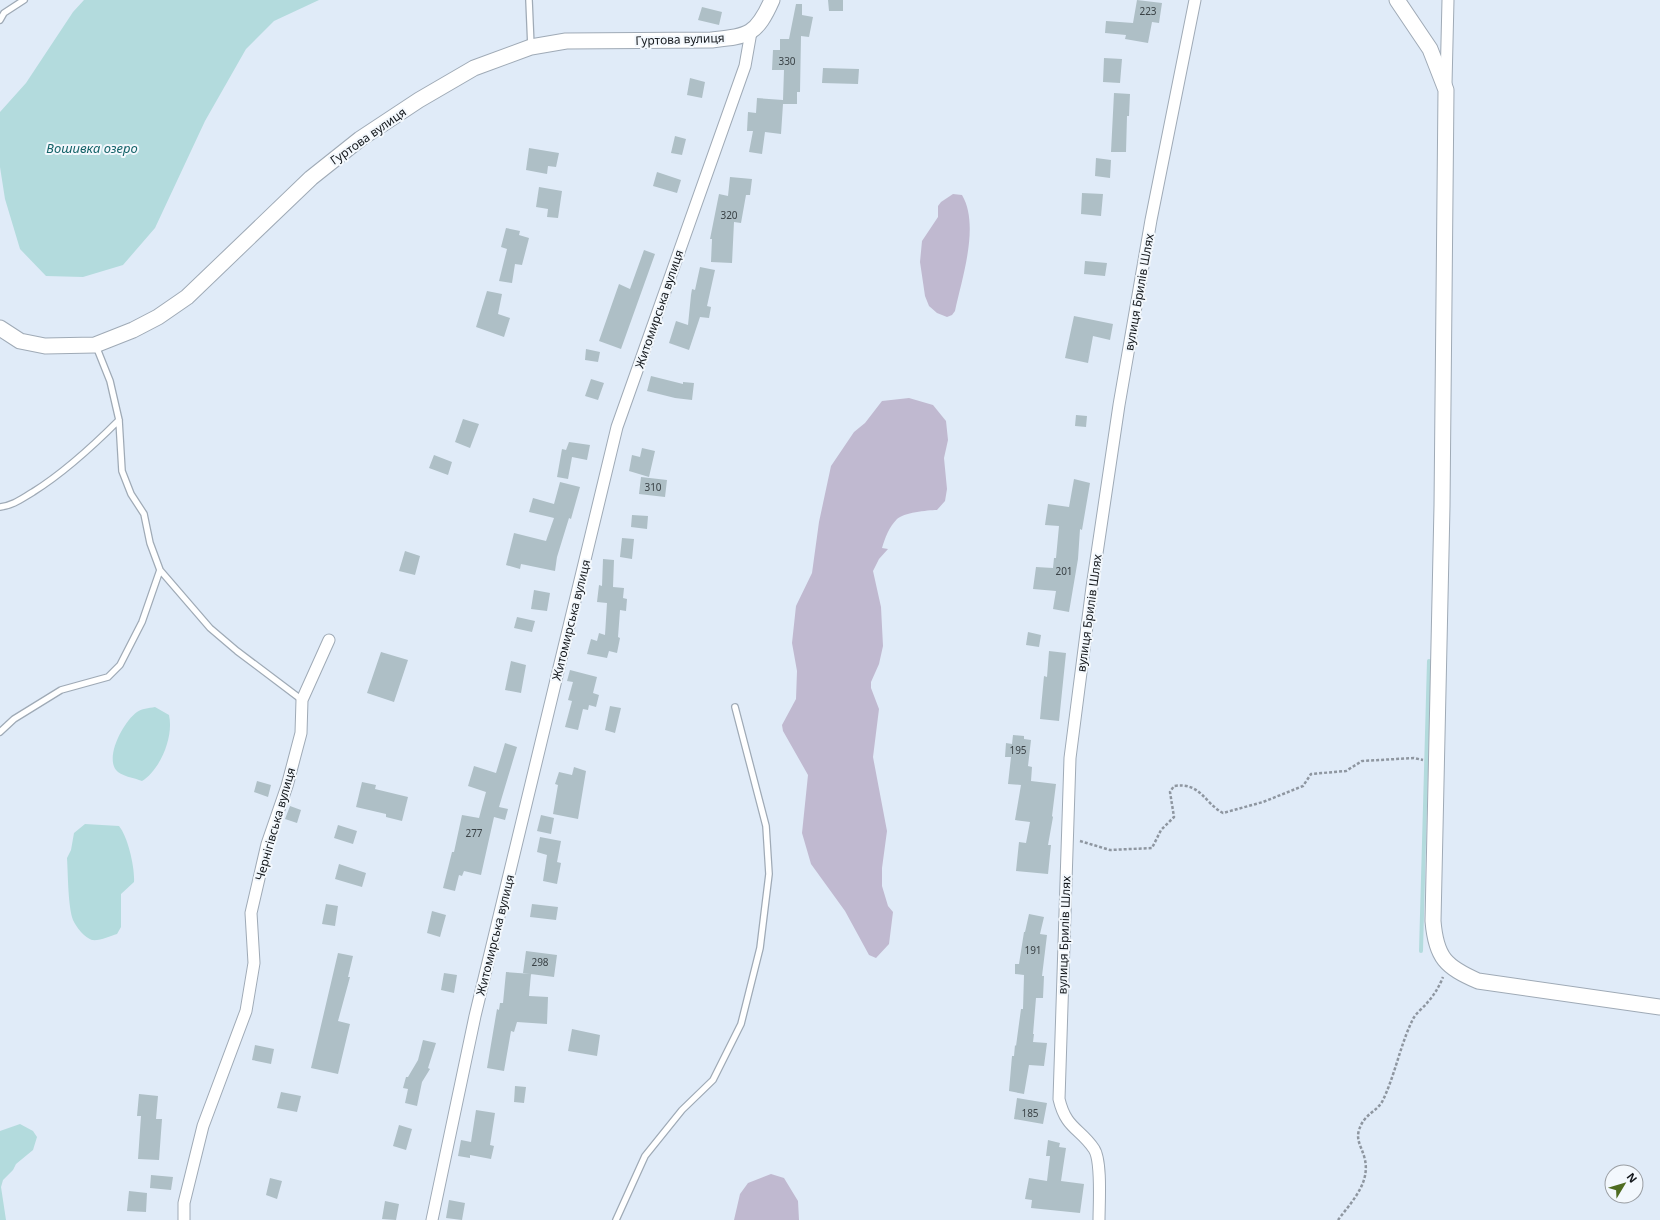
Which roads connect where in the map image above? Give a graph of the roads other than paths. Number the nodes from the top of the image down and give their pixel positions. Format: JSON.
{"nodes":[{"id":1,"x":24,"y":0,"type":"edge"},
{"id":2,"x":529,"y":0,"type":"edge"},
{"id":3,"x":772,"y":0,"type":"edge"},
{"id":4,"x":1195,"y":0,"type":"edge"},
{"id":5,"x":1397,"y":0,"type":"edge"},
{"id":6,"x":1448,"y":0,"type":"edge"},
{"id":7,"x":0,"y":20,"type":"edge"},
{"id":8,"x":751,"y":32,"type":"junction"},
{"id":9,"x":531,"y":47,"type":"junction"},
{"id":10,"x":1446,"y":90,"type":"junction"},
{"id":11,"x":0,"y":328,"type":"edge"},
{"id":12,"x":95,"y":345,"type":"junction"},
{"id":13,"x":119,"y":420,"type":"junction"},
{"id":14,"x":0,"y":507,"type":"edge"},
{"id":15,"x":160,"y":570,"type":"junction"},
{"id":16,"x":329,"y":640,"type":"dead end"},
{"id":17,"x":302,"y":700,"type":"junction"},
{"id":18,"x":735,"y":707,"type":"dead end"},
{"id":19,"x":0,"y":732,"type":"edge"},
{"id":20,"x":1660,"y":1007,"type":"edge"},
{"id":21,"x":184,"y":1220,"type":"edge"},
{"id":22,"x":432,"y":1220,"type":"edge"},
{"id":23,"x":616,"y":1220,"type":"edge"},
{"id":24,"x":1099,"y":1220,"type":"edge"}],
"edges":[{"from":1,"to":7,"type":"lane"},
{"from":2,"to":9,"type":"lane"},
{"from":3,"to":8,"type":"street"},
{"from":4,"to":24,"type":"street","name":"вулиця Брилів Шлях"},
{"from":5,"to":10,"type":"street"},
{"from":6,"to":10,"type":"street"},
{"from":8,"to":9,"type":"street","name":"Гуртова вулиця"},
{"from":8,"to":22,"type":"street","name":"Житомирська вулиця"},
{"from":9,"to":12,"type":"street","name":"Гуртова вулиця"},
{"from":10,"to":20,"type":"street"},
{"from":11,"to":12,"type":"street","name":"Гуртова вулиця"},
{"from":12,"to":13,"type":"lane"},
{"from":13,"to":14,"type":"lane"},
{"from":13,"to":15,"type":"lane"},
{"from":15,"to":17,"type":"lane"},
{"from":15,"to":19,"type":"lane"},
{"from":16,"to":17,"type":"street","name":"Чернігівська вулиця"},
{"from":17,"to":21,"type":"street","name":"Чернігівська вулиця"},
{"from":18,"to":23,"type":"lane"}]}
